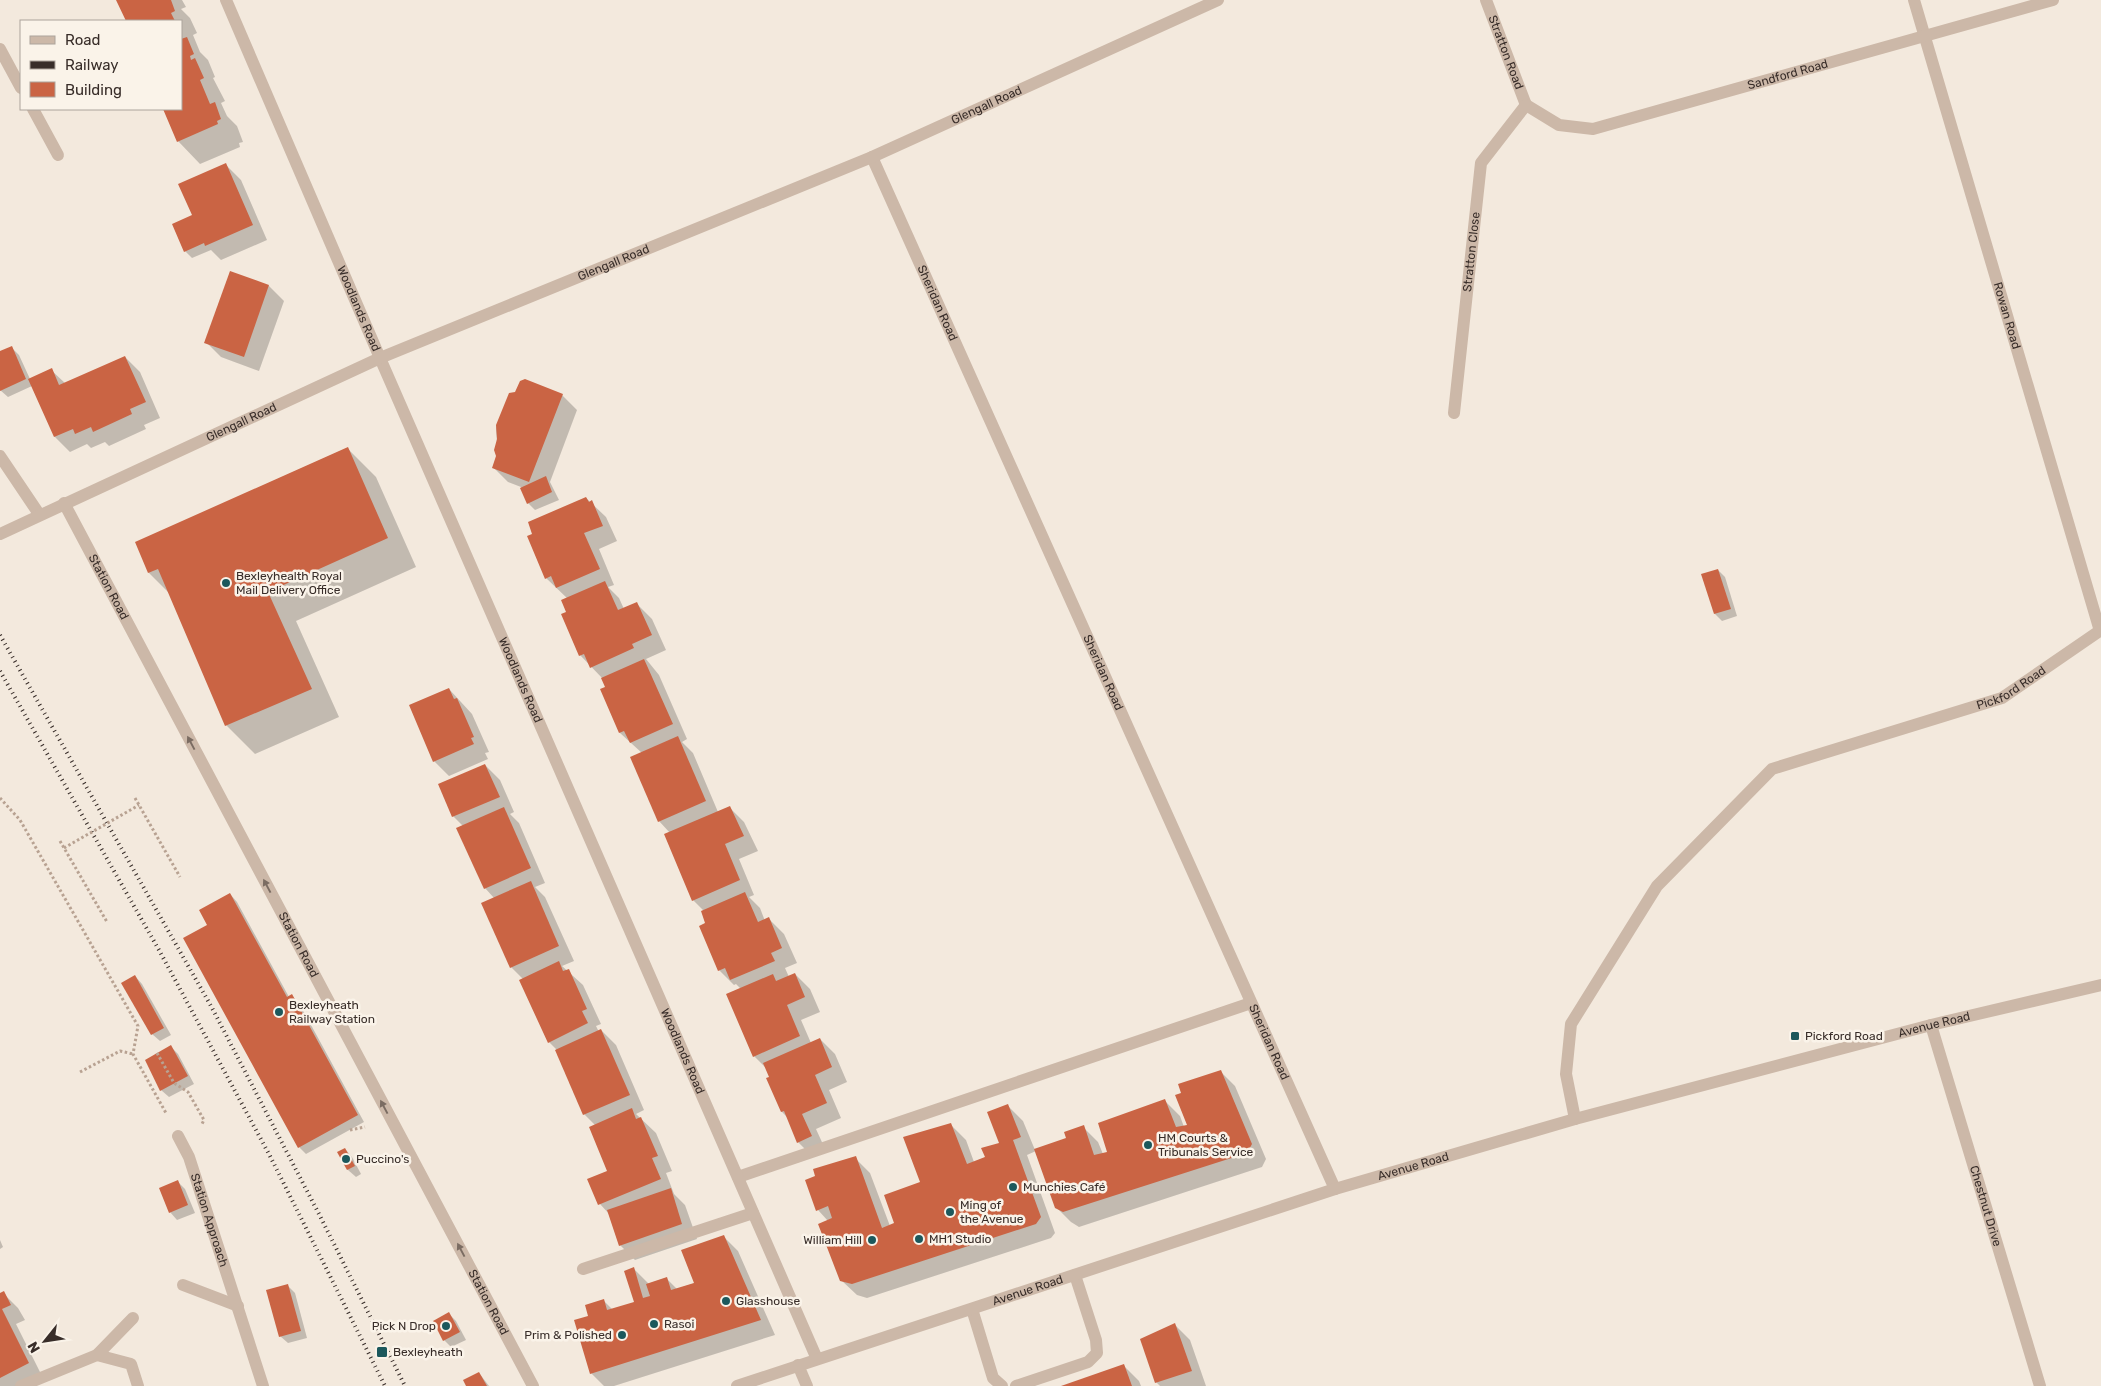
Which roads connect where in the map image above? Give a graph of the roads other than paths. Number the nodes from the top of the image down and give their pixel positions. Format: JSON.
{"nodes":[{"id":1,"x":226,"y":0,"type":"edge"},
{"id":2,"x":1218,"y":0,"type":"edge"},
{"id":3,"x":1486,"y":0,"type":"edge"},
{"id":4,"x":1914,"y":0,"type":"edge"},
{"id":5,"x":2053,"y":0,"type":"edge"},
{"id":6,"x":1925,"y":35,"type":"junction"},
{"id":7,"x":0,"y":49,"type":"edge"},
{"id":8,"x":20,"y":86,"type":"edge"},
{"id":9,"x":1526,"y":105,"type":"junction"},
{"id":10,"x":34,"y":110,"type":"edge"},
{"id":11,"x":58,"y":155,"type":"dead end"},
{"id":12,"x":872,"y":157,"type":"junction"},
{"id":13,"x":380,"y":358,"type":"junction"},
{"id":14,"x":1454,"y":414,"type":"dead end"},
{"id":15,"x":0,"y":456,"type":"edge"},
{"id":16,"x":64,"y":503,"type":"junction"},
{"id":17,"x":39,"y":514,"type":"junction"},
{"id":18,"x":6,"y":531,"type":"edge"},
{"id":19,"x":2100,"y":630,"type":"edge"},
{"id":20,"x":2101,"y":985,"type":"edge"},
{"id":21,"x":1251,"y":1003,"type":"junction"},
{"id":22,"x":1931,"y":1025,"type":"junction"},
{"id":23,"x":1575,"y":1119,"type":"junction"},
{"id":24,"x":178,"y":1136,"type":"road end"},
{"id":25,"x":738,"y":1177,"type":"junction"},
{"id":26,"x":1335,"y":1188,"type":"junction"},
{"id":27,"x":753,"y":1213,"type":"junction"},
{"id":28,"x":583,"y":1269,"type":"dead end"},
{"id":29,"x":1075,"y":1275,"type":"junction"},
{"id":30,"x":183,"y":1285,"type":"dead end"},
{"id":31,"x":238,"y":1306,"type":"junction"},
{"id":32,"x":972,"y":1309,"type":"junction"},
{"id":33,"x":133,"y":1318,"type":"dead end"},
{"id":34,"x":97,"y":1354,"type":"junction"},
{"id":35,"x":817,"y":1359,"type":"junction"},
{"id":36,"x":798,"y":1366,"type":"junction"},
{"id":37,"x":21,"y":1386,"type":"edge"},
{"id":38,"x":138,"y":1386,"type":"edge"},
{"id":39,"x":263,"y":1386,"type":"edge"},
{"id":40,"x":533,"y":1386,"type":"edge"},
{"id":41,"x":737,"y":1386,"type":"edge"},
{"id":42,"x":807,"y":1386,"type":"edge"},
{"id":43,"x":1002,"y":1386,"type":"edge"},
{"id":44,"x":1016,"y":1386,"type":"edge"},
{"id":45,"x":2040,"y":1386,"type":"edge"}],
"edges":[{"from":1,"to":13,"type":"street","name":"Woodlands Road"},
{"from":2,"to":12,"type":"street","name":"Glengall Road"},
{"from":3,"to":9,"type":"street","name":"Stratton Road"},
{"from":4,"to":6,"type":"street","name":"Rowan Road"},
{"from":5,"to":6,"type":"street","name":"Sandford Road"},
{"from":6,"to":9,"type":"street","name":"Sandford Road"},
{"from":6,"to":19,"type":"street","name":"Rowan Road"},
{"from":7,"to":8,"type":"street"},
{"from":9,"to":14,"type":"street","name":"Stratton Close"},
{"from":10,"to":11,"type":"street"},
{"from":12,"to":13,"type":"street","name":"Glengall Road"},
{"from":12,"to":21,"type":"street","name":"Sheridan Road"},
{"from":13,"to":16,"type":"street","name":"Glengall Road"},
{"from":13,"to":25,"type":"street","name":"Woodlands Road"},
{"from":15,"to":17,"type":"street"},
{"from":16,"to":17,"type":"street","name":"Glengall Road"},
{"from":40,"to":16,"type":"street","name":"Station Road","one_way":true},
{"from":17,"to":18,"type":"street","name":"Glengall Road"},
{"from":19,"to":23,"type":"street","name":"Pickford Road"},
{"from":20,"to":22,"type":"street","name":"Avenue Road"},
{"from":21,"to":25,"type":"street"},
{"from":21,"to":26,"type":"street","name":"Sheridan Road"},
{"from":22,"to":23,"type":"street","name":"Avenue Road"},
{"from":22,"to":45,"type":"street","name":"Chestnut Drive"},
{"from":23,"to":26,"type":"street","name":"Avenue Road"},
{"from":24,"to":31,"type":"street","name":"Station Approach"},
{"from":25,"to":27,"type":"street","name":"Woodlands Road"},
{"from":26,"to":29,"type":"street","name":"Avenue Road"},
{"from":27,"to":28,"type":"street"},
{"from":27,"to":35,"type":"street","name":"Woodlands Road"},
{"from":29,"to":32,"type":"street","name":"Avenue Road"},
{"from":29,"to":44,"type":"street"},
{"from":30,"to":31,"type":"street"},
{"from":31,"to":39,"type":"street","name":"Station Approach"},
{"from":32,"to":35,"type":"street","name":"Avenue Road"},
{"from":32,"to":43,"type":"street"},
{"from":33,"to":34,"type":"street"},
{"from":34,"to":37,"type":"street"},
{"from":34,"to":38,"type":"street"},
{"from":35,"to":36,"type":"street","name":"Avenue Road"},
{"from":36,"to":41,"type":"street","name":"Avenue Road"},
{"from":36,"to":42,"type":"street"}]}
